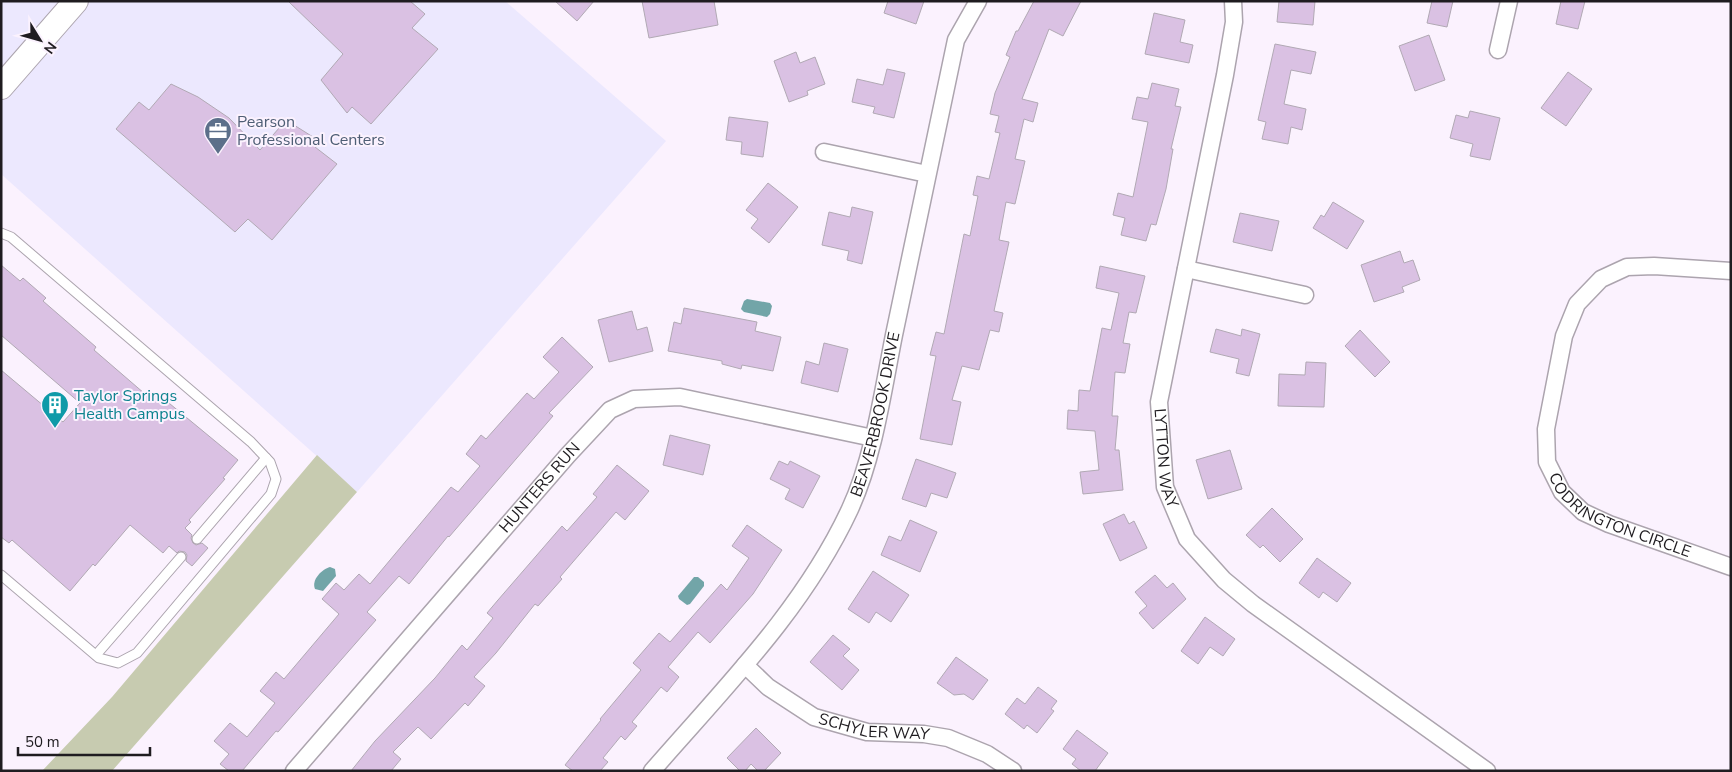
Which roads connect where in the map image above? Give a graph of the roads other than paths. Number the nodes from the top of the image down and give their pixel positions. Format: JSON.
{"nodes":[{"id":1,"x":76,"y":1,"type":"edge"},
{"id":2,"x":978,"y":1,"type":"edge"},
{"id":3,"x":1233,"y":1,"type":"edge"},
{"id":4,"x":1509,"y":1,"type":"edge"},
{"id":5,"x":1498,"y":50,"type":"dead end"},
{"id":6,"x":1,"y":87,"type":"edge"},
{"id":7,"x":824,"y":152,"type":"dead end"},
{"id":8,"x":927,"y":174,"type":"junction"},
{"id":9,"x":1,"y":233,"type":"edge"},
{"id":10,"x":1186,"y":269,"type":"junction"},
{"id":11,"x":1731,"y":271,"type":"edge"},
{"id":12,"x":1305,"y":295,"type":"dead end"},
{"id":13,"x":873,"y":438,"type":"junction"},
{"id":14,"x":266,"y":458,"type":"junction"},
{"id":15,"x":196,"y":539,"type":"dead end"},
{"id":16,"x":181,"y":557,"type":"dead end"},
{"id":17,"x":1731,"y":567,"type":"edge"},
{"id":18,"x":1,"y":576,"type":"edge"},
{"id":19,"x":96,"y":655,"type":"junction"},
{"id":20,"x":745,"y":665,"type":"junction"},
{"id":21,"x":294,"y":771,"type":"edge"},
{"id":22,"x":652,"y":771,"type":"edge"},
{"id":23,"x":1013,"y":771,"type":"edge"},
{"id":24,"x":1487,"y":771,"type":"edge"}],
"edges":[{"from":1,"to":6,"type":"main road"},
{"from":2,"to":8,"type":"street","name":"BEAVERBROOK DRIVE"},
{"from":3,"to":10,"type":"street","name":"LYTTON WAY"},
{"from":4,"to":5,"type":"street"},
{"from":7,"to":8,"type":"street"},
{"from":8,"to":13,"type":"street","name":"BEAVERBROOK DRIVE"},
{"from":9,"to":14,"type":"lane"},
{"from":10,"to":12,"type":"street"},
{"from":10,"to":24,"type":"street","name":"LYTTON WAY"},
{"from":11,"to":17,"type":"street","name":"CODRINGTON CIRCLE"},
{"from":13,"to":20,"type":"street","name":"BEAVERBROOK DRIVE"},
{"from":13,"to":21,"type":"street","name":"HUNTERS RUN"},
{"from":14,"to":15,"type":"lane"},
{"from":14,"to":19,"type":"lane"},
{"from":16,"to":19,"type":"lane"},
{"from":18,"to":19,"type":"lane"},
{"from":20,"to":22,"type":"street","name":"BEAVERBROOK DRIVE"},
{"from":20,"to":23,"type":"street","name":"SCHYLER WAY"}]}
